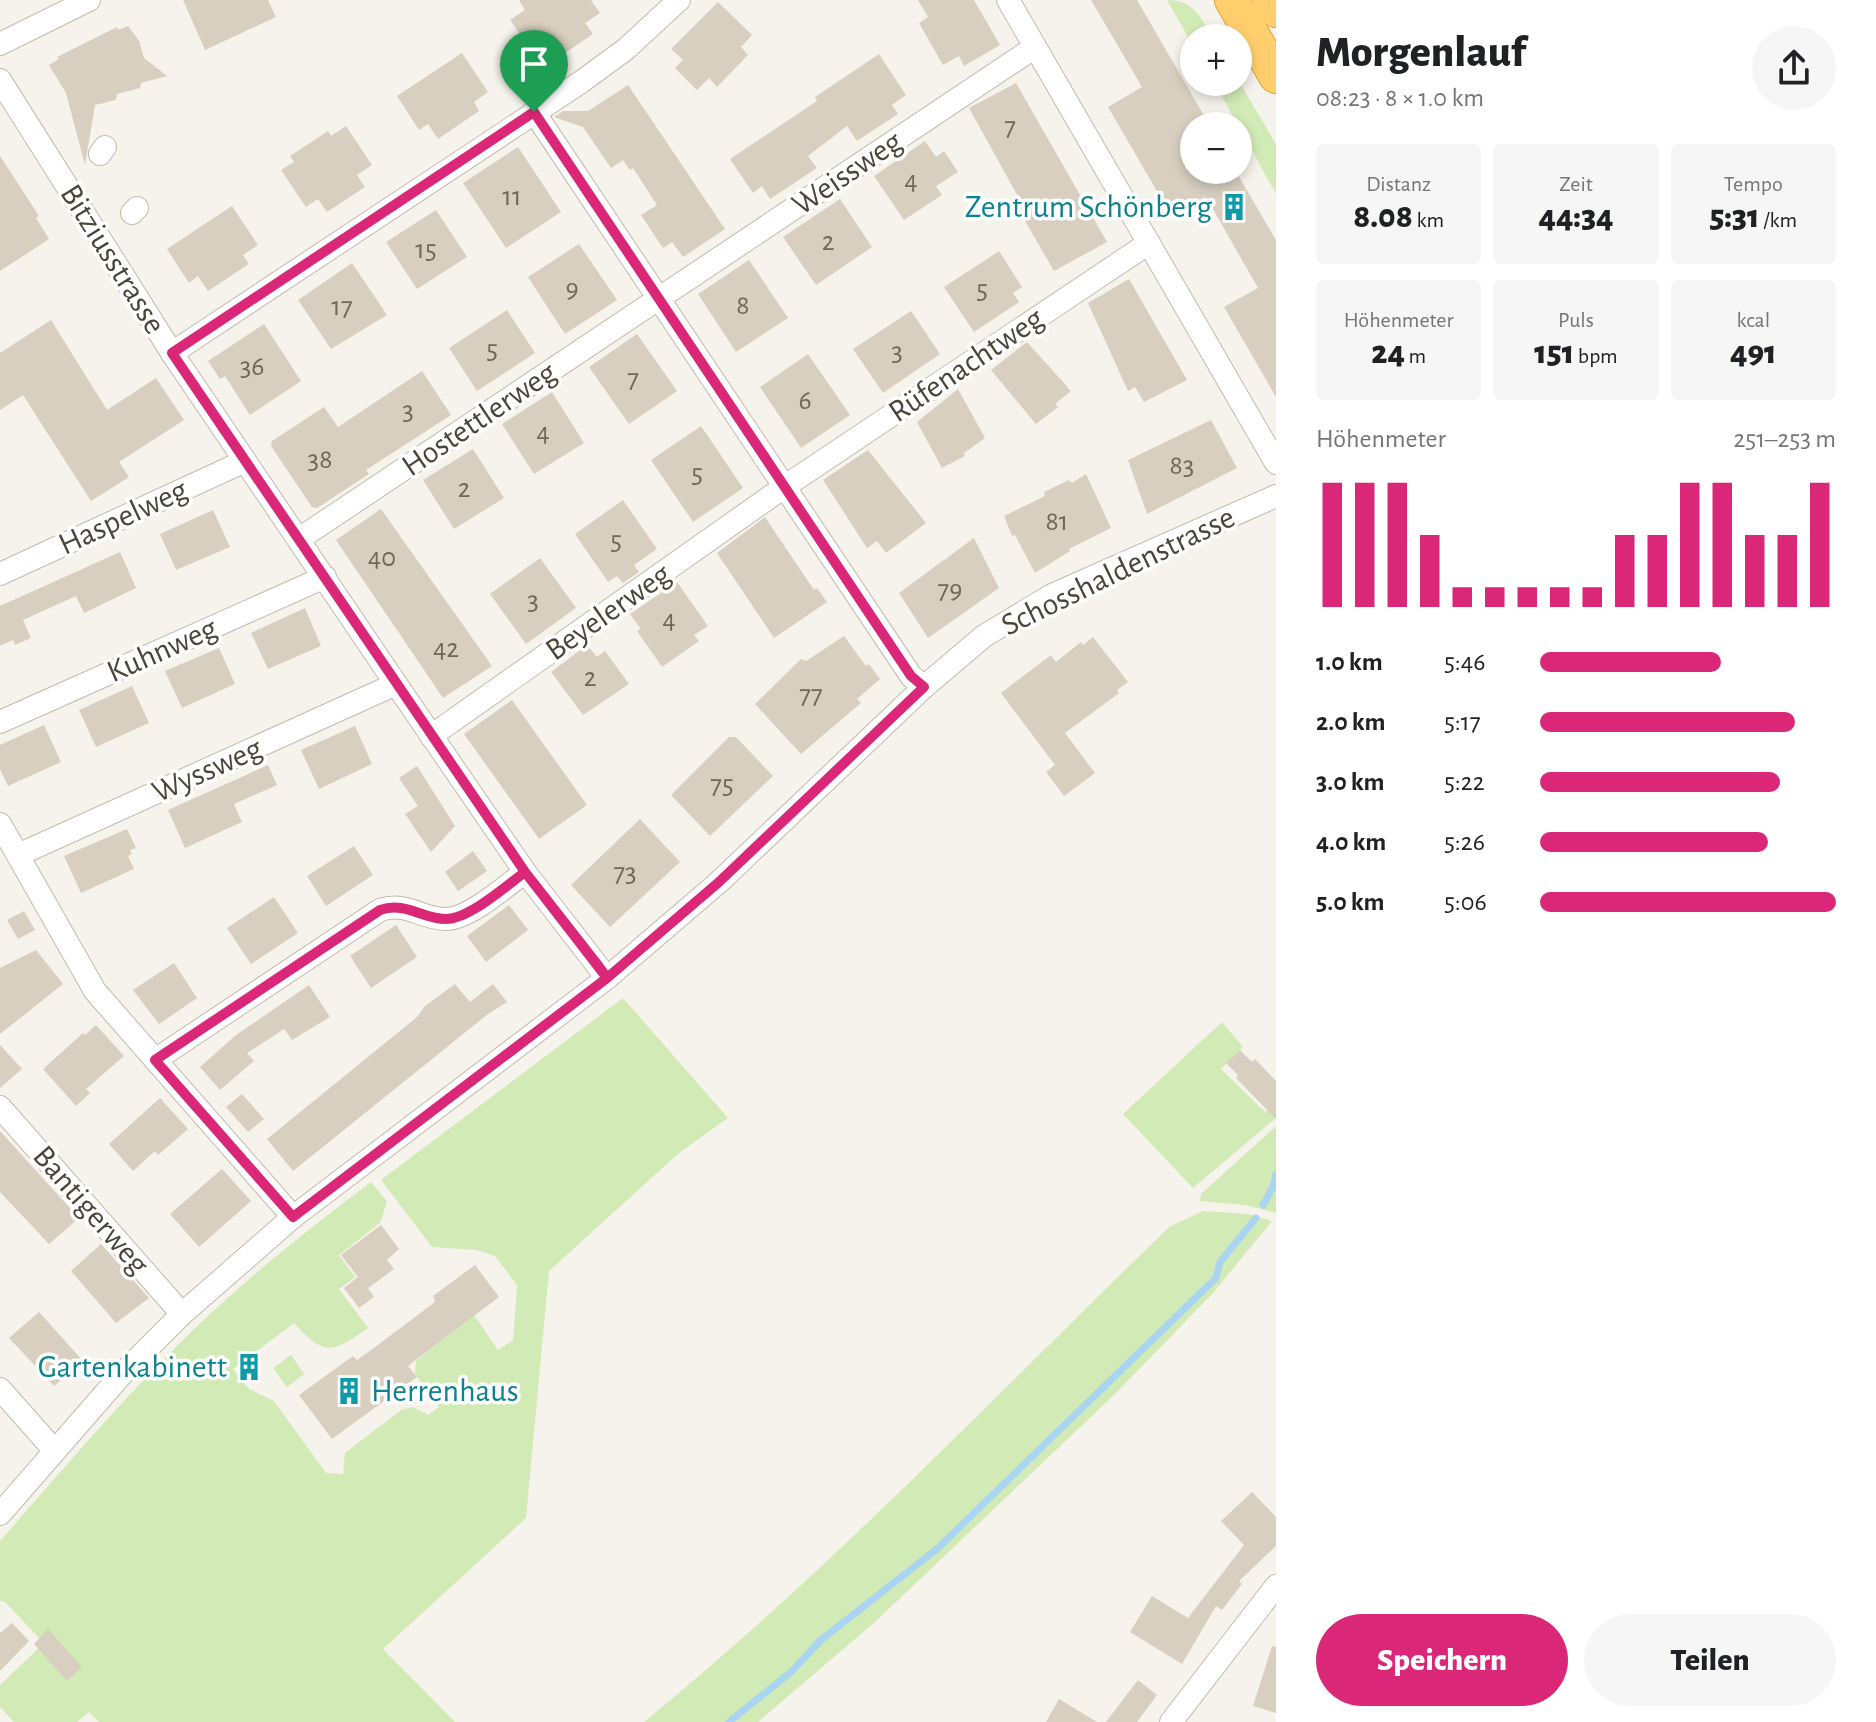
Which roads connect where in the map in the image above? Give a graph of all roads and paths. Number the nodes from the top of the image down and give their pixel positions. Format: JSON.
{"nodes":[{"id":1,"x":89,"y":0,"type":"edge"},
{"id":2,"x":679,"y":0,"type":"edge"},
{"id":3,"x":1008,"y":0,"type":"edge"},
{"id":4,"x":1232,"y":0,"type":"edge"},
{"id":5,"x":1270,"y":0,"type":"edge"},
{"id":6,"x":1276,"y":10,"type":"edge"},
{"id":7,"x":0,"y":44,"type":"edge"},
{"id":8,"x":1035,"y":47,"type":"junction"},
{"id":9,"x":1276,"y":76,"type":"edge"},
{"id":10,"x":0,"y":80,"type":"edge"},
{"id":11,"x":534,"y":112,"type":"junction"},
{"id":12,"x":1149,"y":243,"type":"junction"},
{"id":13,"x":658,"y":299,"type":"junction"},
{"id":14,"x":172,"y":353,"type":"junction"},
{"id":15,"x":245,"y":461,"type":"junction"},
{"id":16,"x":1276,"y":463,"type":"edge"},
{"id":17,"x":784,"y":487,"type":"junction"},
{"id":18,"x":1276,"y":496,"type":"edge"},
{"id":19,"x":299,"y":539,"type":"junction"},
{"id":20,"x":0,"y":574,"type":"edge"},
{"id":21,"x":325,"y":577,"type":"junction"},
{"id":22,"x":396,"y":684,"type":"junction"},
{"id":23,"x":924,"y":687,"type":"junction"},
{"id":24,"x":0,"y":722,"type":"edge"},
{"id":25,"x":431,"y":736,"type":"junction"},
{"id":26,"x":2,"y":832,"type":"edge"},
{"id":27,"x":18,"y":855,"type":"junction"},
{"id":28,"x":525,"y":872,"type":"junction"},
{"id":29,"x":607,"y":978,"type":"junction"},
{"id":30,"x":155,"y":1060,"type":"junction"},
{"id":31,"x":0,"y":1107,"type":"edge"},
{"id":32,"x":293,"y":1217,"type":"junction"},
{"id":33,"x":182,"y":1314,"type":"junction"},
{"id":34,"x":0,"y":1389,"type":"edge"},
{"id":35,"x":54,"y":1450,"type":"junction"},
{"id":36,"x":0,"y":1514,"type":"edge"},
{"id":37,"x":1276,"y":1586,"type":"edge"},
{"id":38,"x":1171,"y":1722,"type":"edge"}],
"edges":[{"from":1,"to":7,"type":"street"},
{"from":2,"to":11,"type":"street"},
{"from":3,"to":8,"type":"street"},
{"from":4,"to":9,"type":"highway"},
{"from":5,"to":6,"type":"highway"},
{"from":8,"to":12,"type":"street"},
{"from":8,"to":13,"type":"street","name":"Weissweg"},
{"from":10,"to":14,"type":"street","name":"Bitziusstrasse"},
{"from":11,"to":13,"type":"street"},
{"from":11,"to":14,"type":"street"},
{"from":12,"to":16,"type":"street"},
{"from":12,"to":17,"type":"street","name":"Rüfenachtweg"},
{"from":13,"to":17,"type":"street"},
{"from":13,"to":19,"type":"street","name":"Hostettlerweg"},
{"from":14,"to":15,"type":"street","name":"Bitziusstrasse"},
{"from":15,"to":19,"type":"street","name":"Bitziusstrasse"},
{"from":15,"to":20,"type":"street","name":"Haspelweg"},
{"from":17,"to":23,"type":"street"},
{"from":17,"to":25,"type":"street","name":"Beyelerweg"},
{"from":18,"to":23,"type":"street","name":"Schosshaldenstrasse"},
{"from":19,"to":21,"type":"street","name":"Bitziusstrasse"},
{"from":21,"to":22,"type":"street","name":"Bitziusstrasse"},
{"from":21,"to":24,"type":"street","name":"Kuhnweg"},
{"from":22,"to":25,"type":"street","name":"Bitziusstrasse"},
{"from":22,"to":27,"type":"street","name":"Wyssweg"},
{"from":23,"to":29,"type":"street","name":"Schosshaldenstrasse"},
{"from":25,"to":28,"type":"street","name":"Bitziusstrasse"},
{"from":26,"to":27,"type":"street"},
{"from":27,"to":30,"type":"street"},
{"from":28,"to":29,"type":"street","name":"Bitziusstrasse"},
{"from":28,"to":30,"type":"street"},
{"from":29,"to":32,"type":"street","name":"Schosshaldenstrasse"},
{"from":30,"to":32,"type":"street"},
{"from":31,"to":33,"type":"street","name":"Bantigerweg"},
{"from":32,"to":33,"type":"street","name":"Schosshaldenstrasse"},
{"from":33,"to":35,"type":"street","name":"Schosshaldenstrasse"},
{"from":34,"to":35,"type":"street"},
{"from":35,"to":36,"type":"street","name":"Schosshaldenstrasse"},
{"from":37,"to":38,"type":"street"}]}
